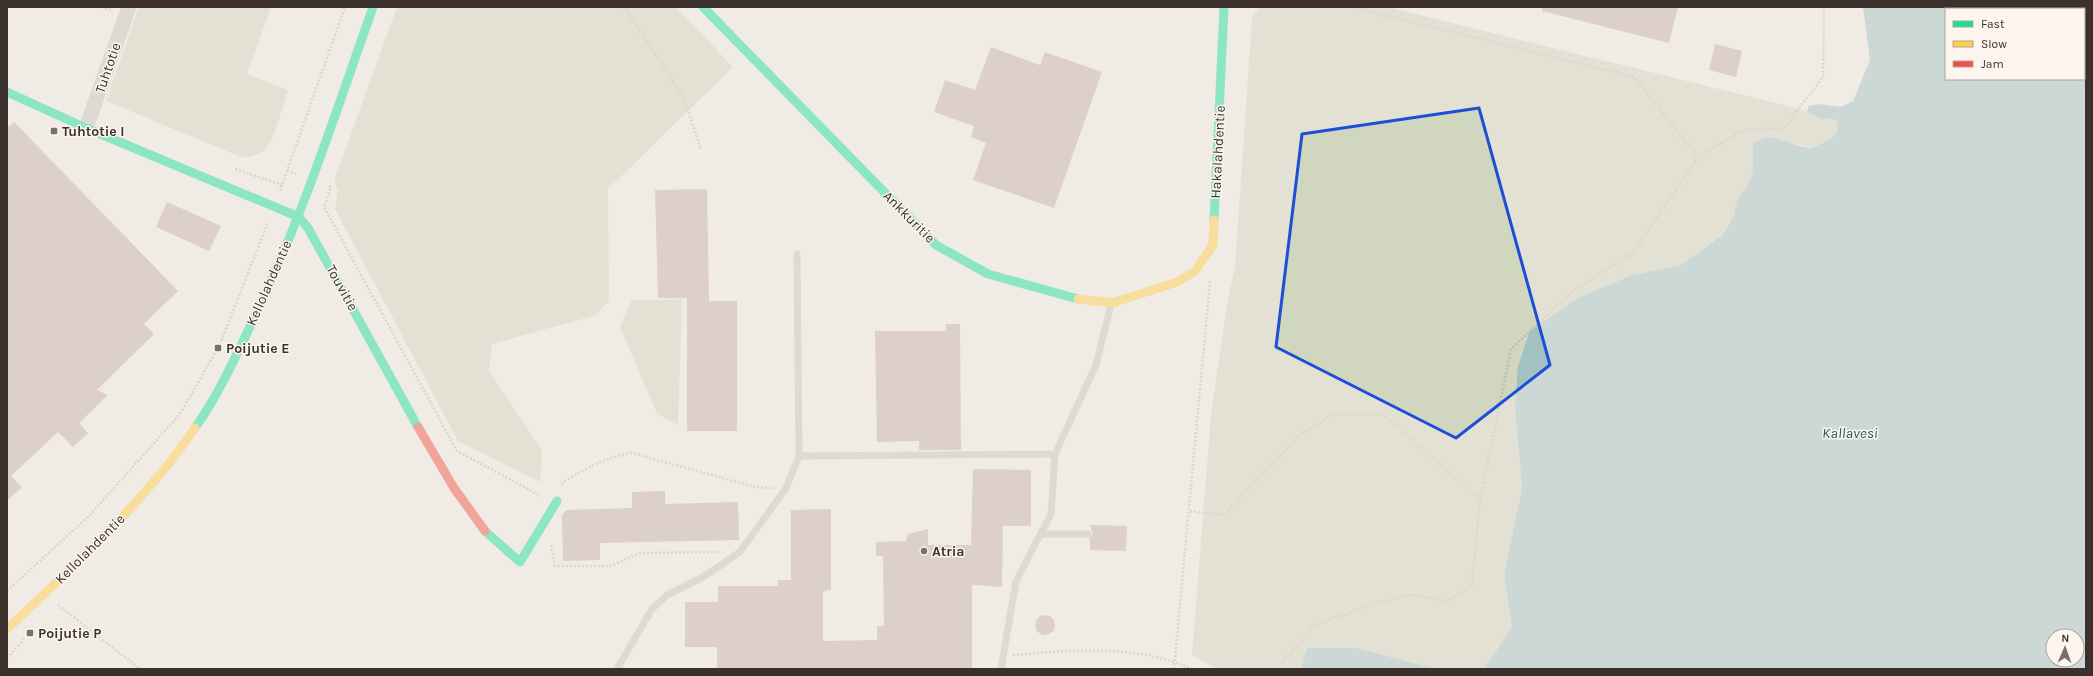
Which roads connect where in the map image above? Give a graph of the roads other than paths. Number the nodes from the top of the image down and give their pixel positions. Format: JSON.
{"nodes":[{"id":1,"x":129,"y":7,"type":"edge"},
{"id":2,"x":373,"y":7,"type":"edge"},
{"id":3,"x":702,"y":7,"type":"edge"},
{"id":4,"x":1224,"y":7,"type":"edge"},
{"id":5,"x":7,"y":92,"type":"edge"},
{"id":6,"x":86,"y":128,"type":"junction"},
{"id":7,"x":299,"y":217,"type":"junction"},
{"id":8,"x":797,"y":254,"type":"dead end"},
{"id":9,"x":1177,"y":282,"type":"joint"},
{"id":10,"x":1112,"y":302,"type":"junction"},
{"id":11,"x":1055,"y":454,"type":"junction"},
{"id":12,"x":799,"y":456,"type":"junction"},
{"id":13,"x":557,"y":501,"type":"dead end"},
{"id":14,"x":1041,"y":534,"type":"junction"},
{"id":15,"x":1088,"y":534,"type":"dead end"},
{"id":16,"x":7,"y":629,"type":"edge"},
{"id":17,"x":617,"y":669,"type":"edge"},
{"id":18,"x":1001,"y":669,"type":"edge"}],
"edges":[{"from":1,"to":6,"type":"street","name":"Tuhtotie"},
{"from":2,"to":7,"type":"street","name":"Kellolahdentie"},
{"from":3,"to":10,"type":"street","name":"Ankkuritie"},
{"from":4,"to":9,"type":"street","name":"Hakalahdentie"},
{"from":5,"to":6,"type":"street","name":"Touvitie"},
{"from":6,"to":7,"type":"street","name":"Touvitie"},
{"from":7,"to":13,"type":"street","name":"Touvitie"},
{"from":7,"to":16,"type":"street","name":"Kellolahdentie"},
{"from":8,"to":12,"type":"lane"},
{"from":9,"to":10,"type":"street","name":"Ankkuritie"},
{"from":10,"to":11,"type":"lane"},
{"from":11,"to":12,"type":"lane"},
{"from":11,"to":14,"type":"lane"},
{"from":12,"to":17,"type":"lane"},
{"from":14,"to":15,"type":"lane"},
{"from":14,"to":18,"type":"lane"}]}
